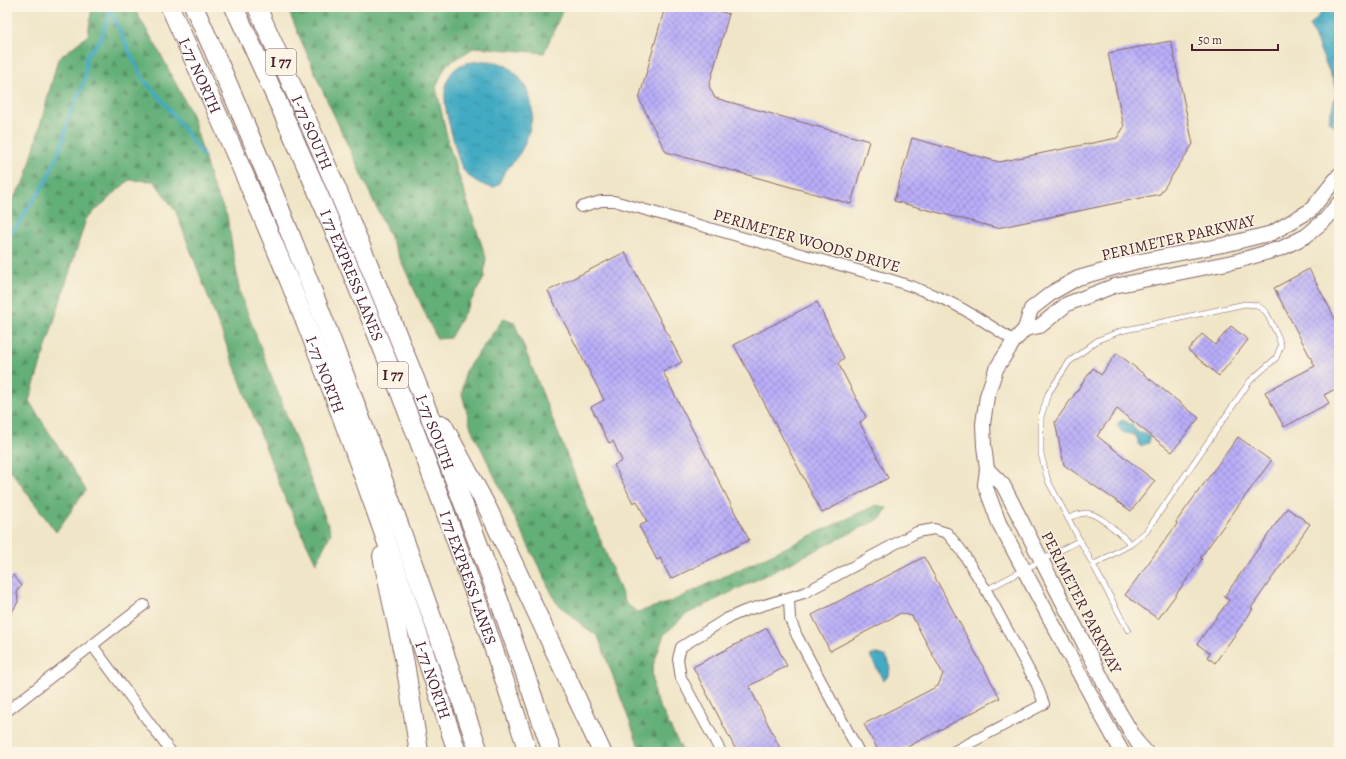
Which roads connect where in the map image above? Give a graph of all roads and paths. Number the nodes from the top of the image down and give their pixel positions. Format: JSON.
{"nodes":[{"id":1,"x":170,"y":7,"type":"edge"},
{"id":2,"x":194,"y":7,"type":"edge"},
{"id":3,"x":234,"y":7,"type":"edge"},
{"id":4,"x":256,"y":7,"type":"edge"},
{"id":5,"x":1339,"y":175,"type":"edge"},
{"id":6,"x":1339,"y":203,"type":"edge"},
{"id":7,"x":581,"y":207,"type":"dead end"},
{"id":8,"x":1025,"y":329,"type":"junction"},
{"id":9,"x":1014,"y":341,"type":"junction"},
{"id":10,"x":403,"y":350,"type":"junction"},
{"id":11,"x":987,"y":469,"type":"junction"},
{"id":12,"x":365,"y":479,"type":"junction"},
{"id":13,"x":1068,"y":518,"type":"junction"},
{"id":14,"x":1080,"y":540,"type":"junction"},
{"id":15,"x":1131,"y":544,"type":"junction"},
{"id":16,"x":1041,"y":560,"type":"junction"},
{"id":17,"x":1093,"y":564,"type":"junction"},
{"id":18,"x":1024,"y":569,"type":"junction"},
{"id":19,"x":986,"y":590,"type":"junction"},
{"id":20,"x":789,"y":599,"type":"junction"},
{"id":21,"x":144,"y":605,"type":"dead end"},
{"id":22,"x":1128,"y":630,"type":"dead end"},
{"id":23,"x":92,"y":645,"type":"junction"},
{"id":24,"x":7,"y":710,"type":"edge"},
{"id":25,"x":1110,"y":712,"type":"junction"},
{"id":26,"x":171,"y":752,"type":"edge"},
{"id":27,"x":419,"y":752,"type":"edge"},
{"id":28,"x":457,"y":752,"type":"edge"},
{"id":29,"x":480,"y":752,"type":"edge"},
{"id":30,"x":528,"y":752,"type":"edge"},
{"id":31,"x":552,"y":752,"type":"edge"},
{"id":32,"x":602,"y":752,"type":"edge"},
{"id":33,"x":721,"y":752,"type":"edge"},
{"id":34,"x":859,"y":752,"type":"edge"},
{"id":35,"x":953,"y":752,"type":"edge"},
{"id":36,"x":1122,"y":752,"type":"edge"},
{"id":37,"x":1146,"y":752,"type":"edge"}],
"edges":[{"from":1,"to":12,"type":"highway","name":"I-77 NORTH"},
{"from":2,"to":29,"type":"highway"},
{"from":3,"to":30,"type":"highway","name":"I 77 EXPRESS LANES","number":"I 77"},
{"from":4,"to":10,"type":"highway","name":"I-77 SOUTH","number":"I 77"},
{"from":5,"to":8,"type":"street","name":"PERIMETER PARKWAY"},
{"from":6,"to":8,"type":"street","name":"PERIMETER PARKWAY"},
{"from":7,"to":9,"type":"street","name":"PERIMETER WOODS DRIVE"},
{"from":8,"to":9,"type":"street","name":"PERIMETER PARKWAY"},
{"from":9,"to":11,"type":"street","name":"PERIMETER PARKWAY"},
{"from":10,"to":31,"type":"highway","name":"I-77 SOUTH","number":"I 77"},
{"from":10,"to":32,"type":"highway"},
{"from":11,"to":16,"type":"street","name":"PERIMETER PARKWAY"},
{"from":11,"to":18,"type":"street","name":"PERIMETER PARKWAY"},
{"from":12,"to":27,"type":"highway"},
{"from":12,"to":28,"type":"highway","name":"I-77 NORTH"},
{"from":13,"to":14,"type":"lane"},
{"from":13,"to":15,"type":"lane"},
{"from":13,"to":15,"type":"lane"},
{"from":14,"to":16,"type":"lane"},
{"from":14,"to":17,"type":"lane"},
{"from":15,"to":17,"type":"lane"},
{"from":16,"to":18,"type":"lane"},
{"from":16,"to":25,"type":"street","name":"PERIMETER PARKWAY"},
{"from":17,"to":22,"type":"lane"},
{"from":18,"to":19,"type":"lane"},
{"from":18,"to":25,"type":"street","name":"PERIMETER PARKWAY"},
{"from":19,"to":20,"type":"street"},
{"from":19,"to":35,"type":"street"},
{"from":20,"to":33,"type":"street"},
{"from":20,"to":34,"type":"street"},
{"from":21,"to":23,"type":"street"},
{"from":23,"to":24,"type":"street"},
{"from":23,"to":26,"type":"street"},
{"from":25,"to":36,"type":"street","name":"PERIMETER PARKWAY"},
{"from":25,"to":37,"type":"street","name":"PERIMETER PARKWAY"}]}
